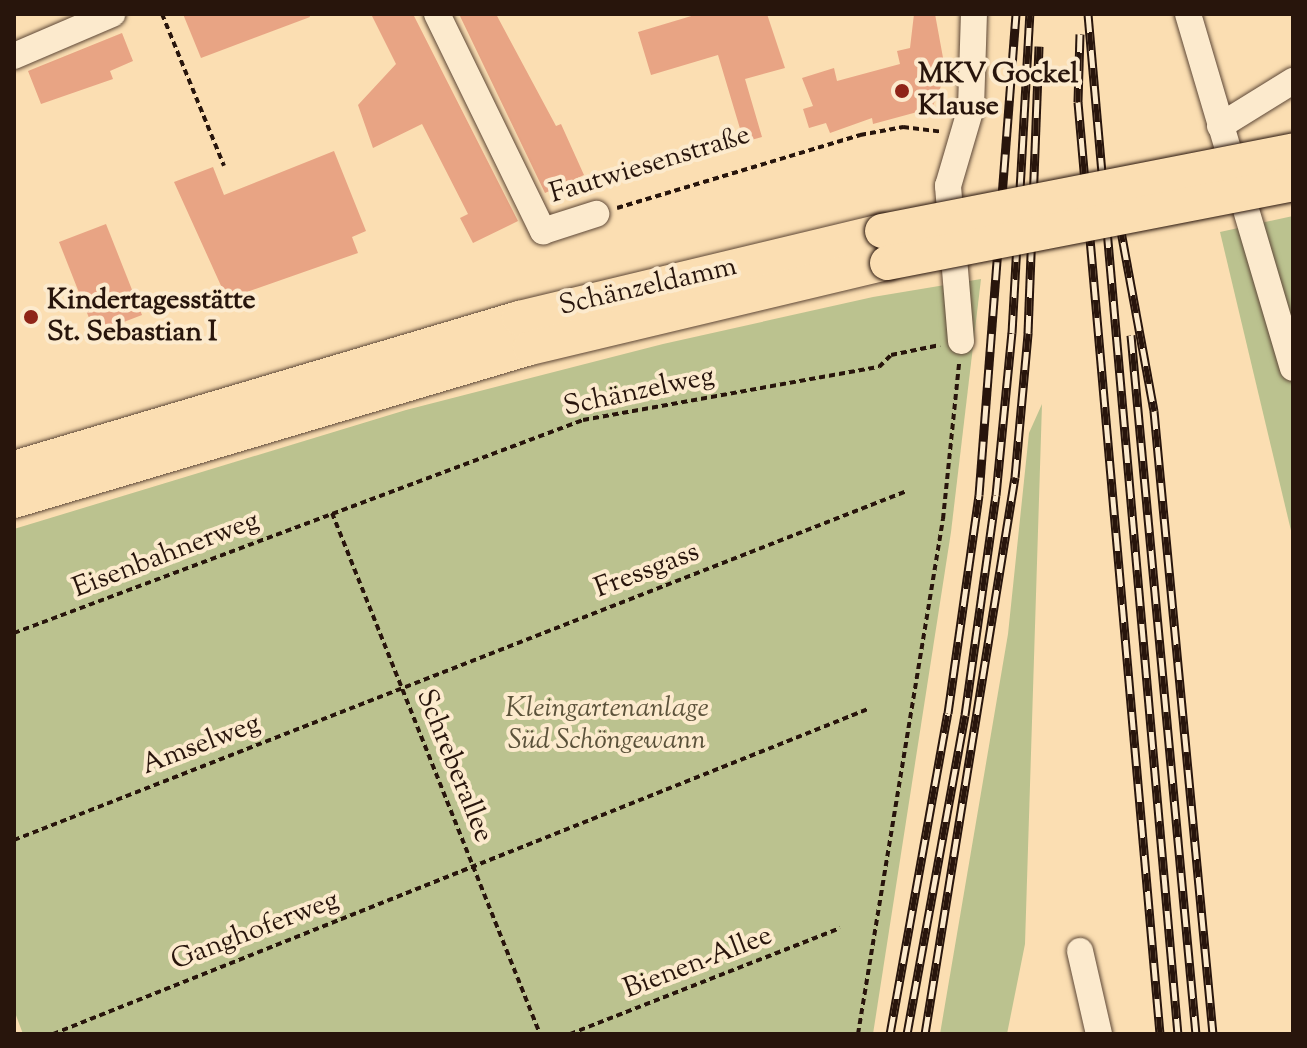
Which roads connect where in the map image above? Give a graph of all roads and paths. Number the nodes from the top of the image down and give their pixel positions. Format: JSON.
{"nodes":[{"id":1,"x":112,"y":14,"type":"edge"},
{"id":2,"x":162,"y":14,"type":"edge"},
{"id":3,"x":437,"y":14,"type":"edge"},
{"id":4,"x":974,"y":14,"type":"edge"},
{"id":5,"x":1188,"y":14,"type":"edge"},
{"id":6,"x":14,"y":56,"type":"edge"},
{"id":7,"x":1293,"y":81,"type":"edge"},
{"id":8,"x":1220,"y":126,"type":"junction"},
{"id":9,"x":963,"y":134,"type":"junction"},
{"id":10,"x":1293,"y":150,"type":"edge"},
{"id":11,"x":224,"y":166,"type":"dead end"},
{"id":12,"x":1293,"y":184,"type":"edge"},
{"id":13,"x":596,"y":214,"type":"joint"},
{"id":14,"x":884,"y":247,"type":"junction"},
{"id":15,"x":961,"y":341,"type":"junction"},
{"id":16,"x":1293,"y":368,"type":"edge"},
{"id":17,"x":14,"y":468,"type":"edge"},
{"id":18,"x":907,"y":491,"type":"dead end"},
{"id":19,"x":14,"y":501,"type":"edge"},
{"id":20,"x":332,"y":513,"type":"junction"},
{"id":21,"x":14,"y":633,"type":"edge"},
{"id":22,"x":402,"y":688,"type":"junction"},
{"id":23,"x":868,"y":709,"type":"dead end"},
{"id":24,"x":14,"y":840,"type":"edge"},
{"id":25,"x":473,"y":868,"type":"junction"},
{"id":26,"x":840,"y":928,"type":"dead end"},
{"id":27,"x":1080,"y":951,"type":"dead end"},
{"id":28,"x":53,"y":1034,"type":"edge"},
{"id":29,"x":540,"y":1034,"type":"edge"},
{"id":30,"x":570,"y":1034,"type":"edge"},
{"id":31,"x":858,"y":1034,"type":"edge"},
{"id":32,"x":1099,"y":1034,"type":"edge"}],
"edges":[{"from":1,"to":6,"type":"street"},
{"from":2,"to":11,"type":"path"},
{"from":3,"to":13,"type":"street","name":"Fautwiesenstraße"},
{"from":4,"to":9,"type":"street"},
{"from":5,"to":8,"type":"street"},
{"from":7,"to":8,"type":"street"},
{"from":8,"to":16,"type":"street"},
{"from":9,"to":13,"type":"path","name":"Fautwiesenstraße"},
{"from":9,"to":15,"type":"street"},
{"from":10,"to":14,"type":"main road","name":"Schänzeldamm","bridge":true},
{"from":12,"to":14,"type":"main road","name":"Schänzeldamm","bridge":true},
{"from":14,"to":17,"type":"main road","name":"Schänzeldamm"},
{"from":14,"to":19,"type":"main road","name":"Schänzeldamm"},
{"from":15,"to":20,"type":"path","name":"Schänzelweg"},
{"from":15,"to":31,"type":"path"},
{"from":18,"to":22,"type":"path","name":"Fressgass"},
{"from":20,"to":21,"type":"path","name":"Eisenbahnerweg"},
{"from":20,"to":22,"type":"path","name":"Schreberallee"},
{"from":22,"to":24,"type":"path","name":"Amselweg"},
{"from":22,"to":25,"type":"path","name":"Schreberallee"},
{"from":23,"to":25,"type":"path","name":"Ganghoferweg"},
{"from":25,"to":28,"type":"path","name":"Ganghoferweg"},
{"from":25,"to":29,"type":"path","name":"Schreberallee"},
{"from":26,"to":30,"type":"path","name":"Bienen-Allee"},
{"from":27,"to":32,"type":"street"}]}
